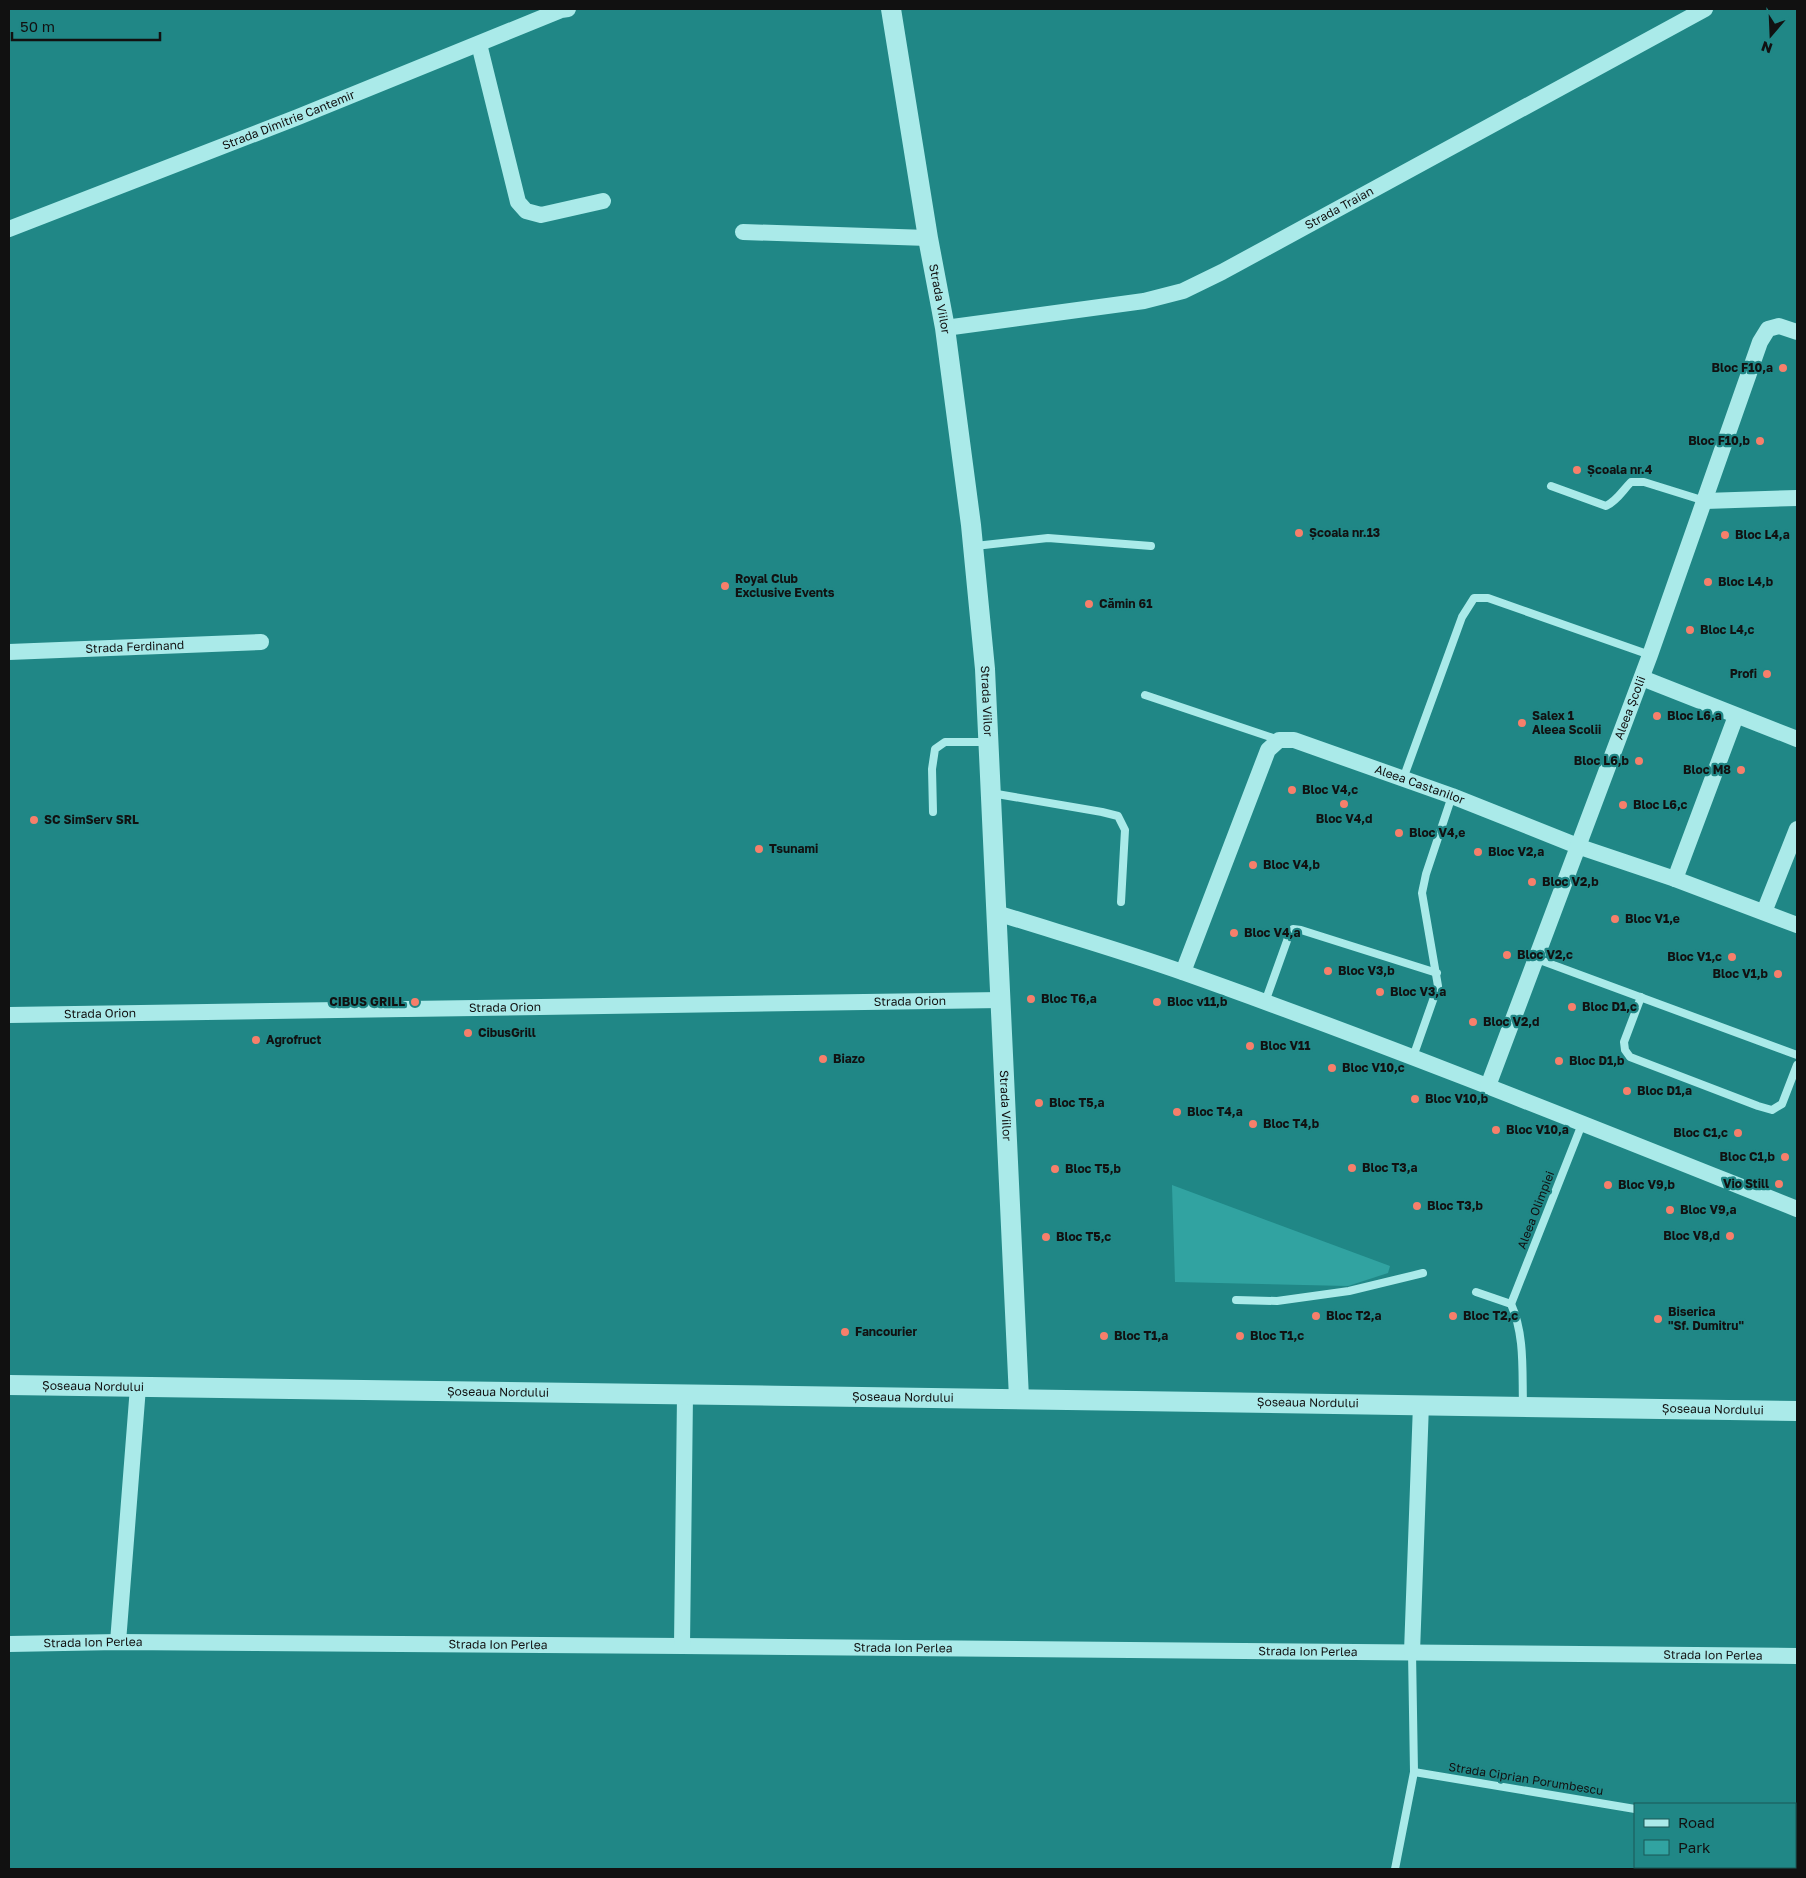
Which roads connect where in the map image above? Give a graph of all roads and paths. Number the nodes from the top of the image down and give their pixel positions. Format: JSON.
{"nodes":[{"id":1,"x":563,"y":9,"type":"edge"},
{"id":2,"x":891,"y":9,"type":"edge"},
{"id":3,"x":1704,"y":9,"type":"edge"},
{"id":4,"x":479,"y":44,"type":"junction"},
{"id":5,"x":603,"y":201,"type":"dead end"},
{"id":6,"x":9,"y":229,"type":"edge"},
{"id":7,"x":744,"y":232,"type":"dead end"},
{"id":8,"x":928,"y":238,"type":"junction"},
{"id":9,"x":945,"y":328,"type":"junction"},
{"id":10,"x":1797,"y":332,"type":"edge"},
{"id":11,"x":1552,"y":486,"type":"dead end"},
{"id":12,"x":1797,"y":498,"type":"edge"},
{"id":13,"x":1705,"y":501,"type":"junction"},
{"id":14,"x":973,"y":546,"type":"junction"},
{"id":15,"x":1151,"y":546,"type":"dead end"},
{"id":16,"x":261,"y":642,"type":"dead end"},
{"id":17,"x":9,"y":652,"type":"edge"},
{"id":18,"x":1650,"y":655,"type":"junction"},
{"id":19,"x":1642,"y":678,"type":"junction"},
{"id":20,"x":1145,"y":695,"type":"dead end"},
{"id":21,"x":1736,"y":716,"type":"junction"},
{"id":22,"x":1797,"y":739,"type":"edge"},
{"id":23,"x":1279,"y":740,"type":"junction"},
{"id":24,"x":988,"y":742,"type":"junction"},
{"id":25,"x":1403,"y":779,"type":"junction"},
{"id":26,"x":991,"y":793,"type":"junction"},
{"id":27,"x":1452,"y":796,"type":"junction"},
{"id":28,"x":933,"y":812,"type":"dead end"},
{"id":29,"x":1797,"y":829,"type":"edge"},
{"id":30,"x":1580,"y":847,"type":"junction"},
{"id":31,"x":1676,"y":879,"type":"junction"},
{"id":32,"x":1121,"y":902,"type":"dead end"},
{"id":33,"x":1764,"y":912,"type":"junction"},
{"id":34,"x":997,"y":913,"type":"junction"},
{"id":35,"x":1797,"y":925,"type":"edge"},
{"id":36,"x":1537,"y":959,"type":"junction"},
{"id":37,"x":1183,"y":972,"type":"junction"},
{"id":38,"x":1437,"y":973,"type":"junction"},
{"id":39,"x":1641,"y":997,"type":"junction"},
{"id":40,"x":1001,"y":1000,"type":"junction"},
{"id":41,"x":1265,"y":1002,"type":"junction"},
{"id":42,"x":9,"y":1015,"type":"edge"},
{"id":43,"x":1797,"y":1055,"type":"edge"},
{"id":44,"x":1413,"y":1057,"type":"junction"},
{"id":45,"x":1797,"y":1065,"type":"edge"},
{"id":46,"x":1488,"y":1086,"type":"junction"},
{"id":47,"x":1582,"y":1124,"type":"junction"},
{"id":48,"x":1797,"y":1209,"type":"edge"},
{"id":49,"x":1423,"y":1273,"type":"dead end"},
{"id":50,"x":1476,"y":1292,"type":"dead end"},
{"id":51,"x":1236,"y":1300,"type":"dead end"},
{"id":52,"x":1511,"y":1304,"type":"junction"},
{"id":53,"x":9,"y":1385,"type":"edge"},
{"id":54,"x":138,"y":1387,"type":"junction"},
{"id":55,"x":685,"y":1395,"type":"junction"},
{"id":56,"x":1019,"y":1398,"type":"junction"},
{"id":57,"x":1422,"y":1404,"type":"junction"},
{"id":58,"x":1523,"y":1405,"type":"junction"},
{"id":59,"x":1797,"y":1411,"type":"edge"},
{"id":60,"x":118,"y":1642,"type":"junction"},
{"id":61,"x":9,"y":1644,"type":"edge"},
{"id":62,"x":682,"y":1646,"type":"junction"},
{"id":63,"x":1412,"y":1652,"type":"junction"},
{"id":64,"x":1797,"y":1656,"type":"edge"},
{"id":65,"x":1414,"y":1772,"type":"junction"},
{"id":66,"x":1634,"y":1809,"type":"edge"},
{"id":67,"x":1396,"y":1869,"type":"edge"}],
"edges":[{"from":1,"to":4,"type":"street","name":"Strada Dimitrie Cantemir"},
{"from":2,"to":8,"type":"street","name":"Strada Viilor"},
{"from":3,"to":9,"type":"street","name":"Strada Traian"},
{"from":4,"to":5,"type":"street"},
{"from":4,"to":6,"type":"street","name":"Strada Dimitrie Cantemir"},
{"from":7,"to":8,"type":"street"},
{"from":8,"to":9,"type":"street","name":"Strada Viilor"},
{"from":9,"to":14,"type":"street","name":"Strada Viilor"},
{"from":10,"to":13,"type":"street","name":"Aleea Școlii"},
{"from":11,"to":13,"type":"lane"},
{"from":12,"to":13,"type":"street"},
{"from":13,"to":18,"type":"street","name":"Aleea Școlii"},
{"from":14,"to":15,"type":"lane"},
{"from":14,"to":24,"type":"street","name":"Strada Viilor"},
{"from":16,"to":17,"type":"street","name":"Strada Ferdinand"},
{"from":18,"to":19,"type":"street","name":"Aleea Școlii"},
{"from":18,"to":25,"type":"lane"},
{"from":19,"to":21,"type":"street"},
{"from":19,"to":30,"type":"street","name":"Aleea Școlii"},
{"from":20,"to":23,"type":"lane"},
{"from":21,"to":22,"type":"street"},
{"from":21,"to":31,"type":"street"},
{"from":23,"to":25,"type":"street","name":"Aleea Castanilor"},
{"from":23,"to":37,"type":"street"},
{"from":24,"to":26,"type":"street","name":"Strada Viilor"},
{"from":24,"to":28,"type":"lane"},
{"from":25,"to":27,"type":"street","name":"Aleea Castanilor"},
{"from":26,"to":32,"type":"lane"},
{"from":26,"to":34,"type":"street","name":"Strada Viilor"},
{"from":27,"to":30,"type":"street","name":"Aleea Castanilor"},
{"from":27,"to":38,"type":"lane"},
{"from":29,"to":33,"type":"street"},
{"from":30,"to":31,"type":"street","name":"Aleea Castanilor"},
{"from":30,"to":36,"type":"street","name":"Aleea Școlii"},
{"from":31,"to":33,"type":"street","name":"Aleea Castanilor"},
{"from":33,"to":35,"type":"street","name":"Aleea Castanilor"},
{"from":34,"to":37,"type":"street"},
{"from":34,"to":40,"type":"street","name":"Strada Viilor"},
{"from":36,"to":39,"type":"lane"},
{"from":36,"to":46,"type":"street","name":"Aleea Școlii"},
{"from":37,"to":41,"type":"street"},
{"from":38,"to":41,"type":"lane"},
{"from":38,"to":44,"type":"lane"},
{"from":39,"to":43,"type":"lane"},
{"from":39,"to":45,"type":"lane"},
{"from":40,"to":42,"type":"street","name":"Strada Orion"},
{"from":40,"to":56,"type":"street","name":"Strada Viilor"},
{"from":41,"to":44,"type":"street"},
{"from":44,"to":46,"type":"street"},
{"from":46,"to":47,"type":"street"},
{"from":47,"to":48,"type":"street"},
{"from":47,"to":52,"type":"lane","name":"Aleea Olimpiei"},
{"from":49,"to":51,"type":"lane"},
{"from":50,"to":52,"type":"lane"},
{"from":52,"to":58,"type":"lane"},
{"from":53,"to":54,"type":"street","name":"Șoseaua Nordului"},
{"from":54,"to":55,"type":"street","name":"Șoseaua Nordului"},
{"from":54,"to":60,"type":"street"},
{"from":55,"to":56,"type":"street","name":"Șoseaua Nordului"},
{"from":55,"to":62,"type":"street"},
{"from":56,"to":57,"type":"street","name":"Șoseaua Nordului"},
{"from":57,"to":58,"type":"street","name":"Șoseaua Nordului"},
{"from":57,"to":63,"type":"street"},
{"from":58,"to":59,"type":"street","name":"Șoseaua Nordului"},
{"from":60,"to":61,"type":"street","name":"Strada Ion Perlea"},
{"from":60,"to":62,"type":"street","name":"Strada Ion Perlea"},
{"from":62,"to":63,"type":"street","name":"Strada Ion Perlea"},
{"from":63,"to":64,"type":"street","name":"Strada Ion Perlea"},
{"from":63,"to":65,"type":"lane"},
{"from":65,"to":66,"type":"lane","name":"Strada Ciprian Porumbescu"},
{"from":65,"to":67,"type":"lane"}]}
